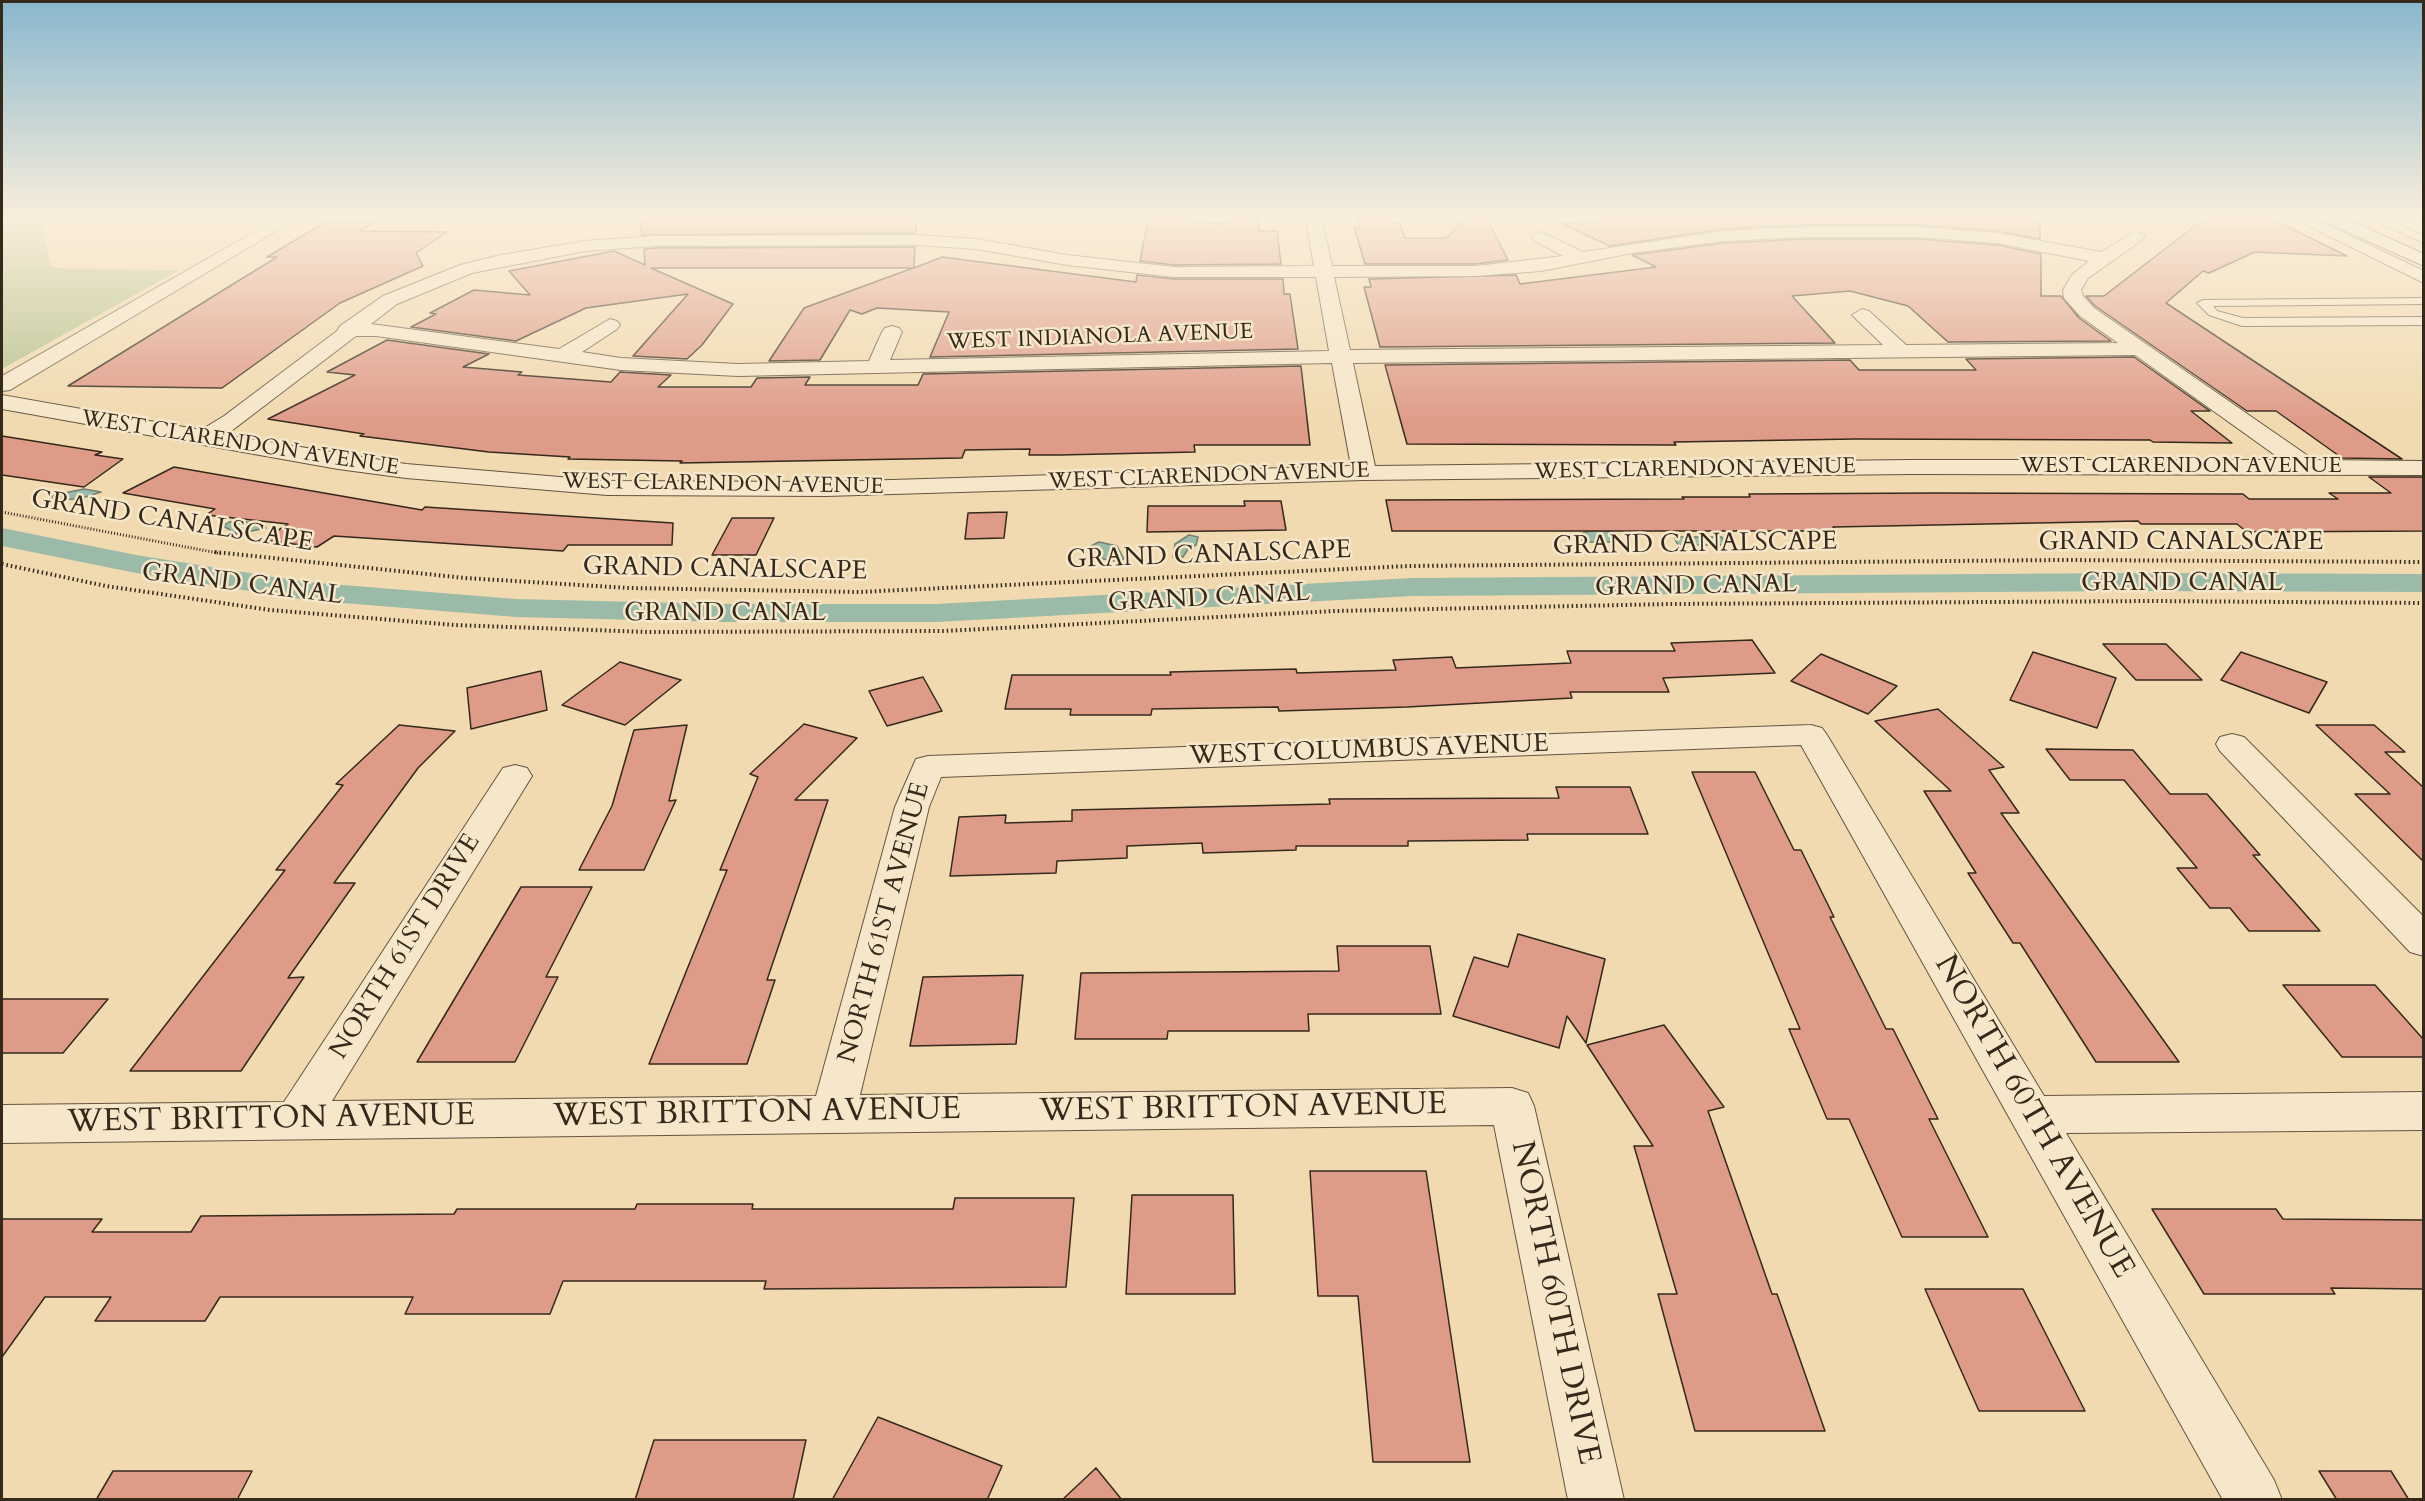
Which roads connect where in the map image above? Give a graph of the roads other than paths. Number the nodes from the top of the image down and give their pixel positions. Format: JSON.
{"nodes":[{"id":1,"x":174,"y":285,"type":"edge"},
{"id":2,"x":425,"y":285,"type":"edge"},
{"id":3,"x":1326,"y":285,"type":"edge"},
{"id":4,"x":2074,"y":285,"type":"edge"},
{"id":5,"x":2424,"y":301,"type":"edge"},
{"id":6,"x":1862,"y":315,"type":"dead end"},
{"id":7,"x":2424,"y":321,"type":"edge"},
{"id":8,"x":610,"y":325,"type":"dead end"},
{"id":9,"x":347,"y":330,"type":"junction"},
{"id":10,"x":892,"y":332,"type":"dead end"},
{"id":11,"x":2139,"y":349,"type":"junction"},
{"id":12,"x":1901,"y":351,"type":"junction"},
{"id":13,"x":563,"y":356,"type":"junction"},
{"id":14,"x":1340,"y":356,"type":"junction"},
{"id":15,"x":876,"y":369,"type":"junction"},
{"id":16,"x":2,"y":385,"type":"edge"},
{"id":17,"x":2,"y":402,"type":"edge"},
{"id":18,"x":203,"y":439,"type":"junction"},
{"id":19,"x":2306,"y":466,"type":"junction"},
{"id":20,"x":2424,"y":468,"type":"edge"},
{"id":21,"x":1364,"y":473,"type":"junction"},
{"id":22,"x":1811,"y":735,"type":"joint"},
{"id":23,"x":2232,"y":744,"type":"dead end"},
{"id":24,"x":928,"y":767,"type":"joint"},
{"id":25,"x":515,"y":776,"type":"dead end"},
{"id":26,"x":2424,"y":942,"type":"edge"},
{"id":27,"x":1512,"y":1106,"type":"joint"},
{"id":28,"x":2424,"y":1111,"type":"edge"},
{"id":29,"x":833,"y":1114,"type":"junction"},
{"id":30,"x":2032,"y":1115,"type":"junction"},
{"id":31,"x":297,"y":1119,"type":"junction"},
{"id":32,"x":2,"y":1124,"type":"edge"},
{"id":33,"x":1596,"y":1500,"type":"edge"},
{"id":34,"x":2254,"y":1500,"type":"edge"}],
"edges":[{"from":1,"to":16,"type":"street"},
{"from":2,"to":9,"type":"street"},
{"from":3,"to":14,"type":"street"},
{"from":4,"to":11,"type":"street"},
{"from":5,"to":7,"type":"lane"},
{"from":6,"to":12,"type":"street"},
{"from":8,"to":13,"type":"street"},
{"from":9,"to":13,"type":"street","name":"WEST INDIANOLA AVENUE"},
{"from":9,"to":18,"type":"street"},
{"from":10,"to":15,"type":"street"},
{"from":11,"to":12,"type":"street","name":"WEST INDIANOLA AVENUE"},
{"from":11,"to":19,"type":"street"},
{"from":12,"to":14,"type":"street","name":"WEST INDIANOLA AVENUE"},
{"from":13,"to":15,"type":"street","name":"WEST INDIANOLA AVENUE"},
{"from":14,"to":15,"type":"street","name":"WEST INDIANOLA AVENUE"},
{"from":14,"to":21,"type":"street"},
{"from":17,"to":18,"type":"street","name":"WEST CLARENDON AVENUE"},
{"from":18,"to":21,"type":"street","name":"WEST CLARENDON AVENUE"},
{"from":19,"to":20,"type":"street","name":"WEST CLARENDON AVENUE"},
{"from":19,"to":21,"type":"street","name":"WEST CLARENDON AVENUE"},
{"from":22,"to":24,"type":"street","name":"WEST COLUMBUS AVENUE"},
{"from":22,"to":30,"type":"street","name":"NORTH 60TH AVENUE"},
{"from":23,"to":26,"type":"street"},
{"from":24,"to":29,"type":"street","name":"NORTH 61ST AVENUE"},
{"from":25,"to":31,"type":"street","name":"NORTH 61ST DRIVE"},
{"from":27,"to":29,"type":"street","name":"WEST BRITTON AVENUE"},
{"from":27,"to":33,"type":"street","name":"NORTH 60TH DRIVE"},
{"from":28,"to":30,"type":"street"},
{"from":29,"to":31,"type":"street","name":"WEST BRITTON AVENUE"},
{"from":30,"to":34,"type":"street","name":"NORTH 60TH AVENUE"},
{"from":31,"to":32,"type":"street","name":"WEST BRITTON AVENUE"}]}
